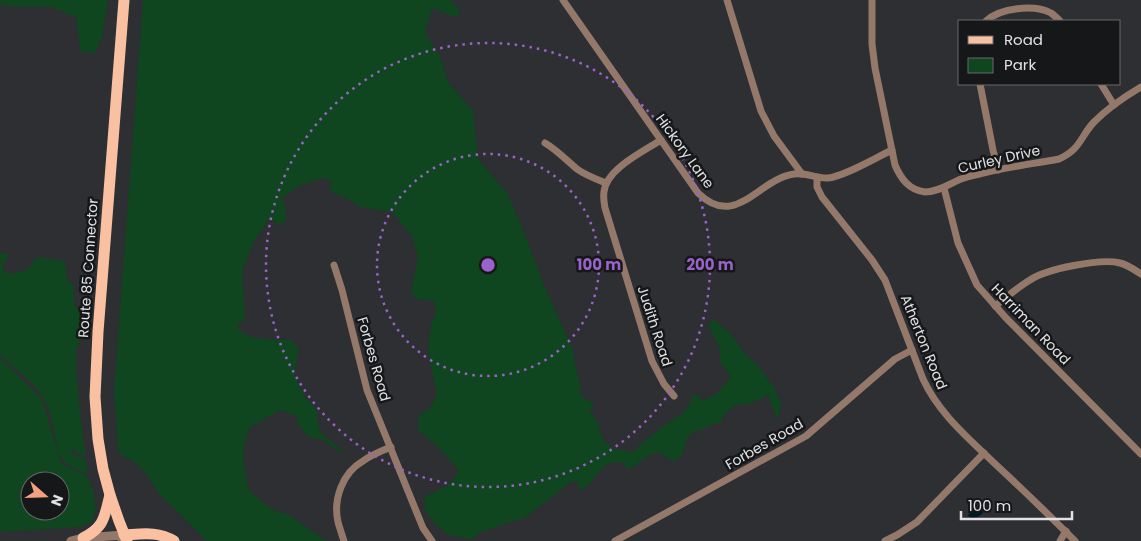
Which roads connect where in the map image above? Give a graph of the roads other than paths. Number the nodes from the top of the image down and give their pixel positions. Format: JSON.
{"nodes":[{"id":1,"x":124,"y":0,"type":"edge"},
{"id":2,"x":563,"y":0,"type":"edge"},
{"id":3,"x":728,"y":0,"type":"edge"},
{"id":4,"x":872,"y":0,"type":"edge"},
{"id":5,"x":987,"y":20,"type":"edge"},
{"id":6,"x":1059,"y":20,"type":"edge"},
{"id":7,"x":980,"y":85,"type":"edge"},
{"id":8,"x":1101,"y":85,"type":"edge"},
{"id":9,"x":1141,"y":87,"type":"edge"},
{"id":10,"x":1114,"y":105,"type":"junction"},
{"id":11,"x":661,"y":140,"type":"junction"},
{"id":12,"x":545,"y":143,"type":"dead end"},
{"id":13,"x":892,"y":150,"type":"junction"},
{"id":14,"x":998,"y":170,"type":"junction"},
{"id":15,"x":802,"y":174,"type":"junction"},
{"id":16,"x":817,"y":177,"type":"junction"},
{"id":17,"x":606,"y":183,"type":"junction"},
{"id":18,"x":944,"y":188,"type":"junction"},
{"id":19,"x":334,"y":265,"type":"dead end"},
{"id":20,"x":1141,"y":274,"type":"edge"},
{"id":21,"x":995,"y":306,"type":"junction"},
{"id":22,"x":912,"y":350,"type":"junction"},
{"id":23,"x":674,"y":396,"type":"dead end"},
{"id":24,"x":391,"y":447,"type":"junction"},
{"id":25,"x":984,"y":453,"type":"junction"},
{"id":26,"x":1141,"y":454,"type":"edge"},
{"id":27,"x":110,"y":495,"type":"junction"},
{"id":28,"x":1066,"y":532,"type":"junction"},
{"id":29,"x":83,"y":538,"type":"junction"},
{"id":30,"x":125,"y":539,"type":"edge"},
{"id":31,"x":71,"y":541,"type":"edge"},
{"id":32,"x":174,"y":541,"type":"edge"},
{"id":33,"x":344,"y":541,"type":"edge"},
{"id":34,"x":432,"y":541,"type":"edge"},
{"id":35,"x":615,"y":541,"type":"edge"},
{"id":36,"x":885,"y":541,"type":"edge"},
{"id":37,"x":1060,"y":541,"type":"edge"},
{"id":38,"x":1076,"y":541,"type":"edge"}],
"edges":[{"from":1,"to":27,"type":"main road","name":"Route 85 Connector"},
{"from":2,"to":11,"type":"street","name":"Hickory Lane"},
{"from":3,"to":15,"type":"street"},
{"from":4,"to":13,"type":"street","name":"Curley Drive"},
{"from":5,"to":6,"type":"street"},
{"from":7,"to":14,"type":"street"},
{"from":8,"to":10,"type":"street"},
{"from":9,"to":10,"type":"street","name":"Curley Drive"},
{"from":10,"to":14,"type":"street","name":"Curley Drive"},
{"from":11,"to":15,"type":"street","name":"Hickory Lane"},
{"from":11,"to":17,"type":"street"},
{"from":12,"to":17,"type":"street"},
{"from":13,"to":16,"type":"street","name":"Hickory Lane"},
{"from":13,"to":18,"type":"street","name":"Curley Drive"},
{"from":14,"to":18,"type":"street","name":"Curley Drive"},
{"from":15,"to":16,"type":"street","name":"Hickory Lane"},
{"from":16,"to":22,"type":"street","name":"Atherton Road"},
{"from":17,"to":23,"type":"street","name":"Judith Road"},
{"from":18,"to":21,"type":"street","name":"Harriman Road"},
{"from":19,"to":24,"type":"street","name":"Forbes Road"},
{"from":20,"to":21,"type":"street"},
{"from":21,"to":26,"type":"street","name":"Harriman Road"},
{"from":22,"to":25,"type":"street","name":"Atherton Road"},
{"from":22,"to":35,"type":"street","name":"Forbes Road"},
{"from":24,"to":33,"type":"street"},
{"from":24,"to":34,"type":"street","name":"Forbes Road"},
{"from":25,"to":28,"type":"street","name":"Atherton Road"},
{"from":25,"to":36,"type":"street"},
{"from":27,"to":29,"type":"main road"},
{"from":27,"to":30,"type":"main road","name":"Route 85 Connector"},
{"from":28,"to":37,"type":"street"},
{"from":28,"to":38,"type":"street","name":"Atherton Road"},
{"from":29,"to":30,"type":"street"},
{"from":29,"to":31,"type":"street"},
{"from":30,"to":32,"type":"main road"}]}
